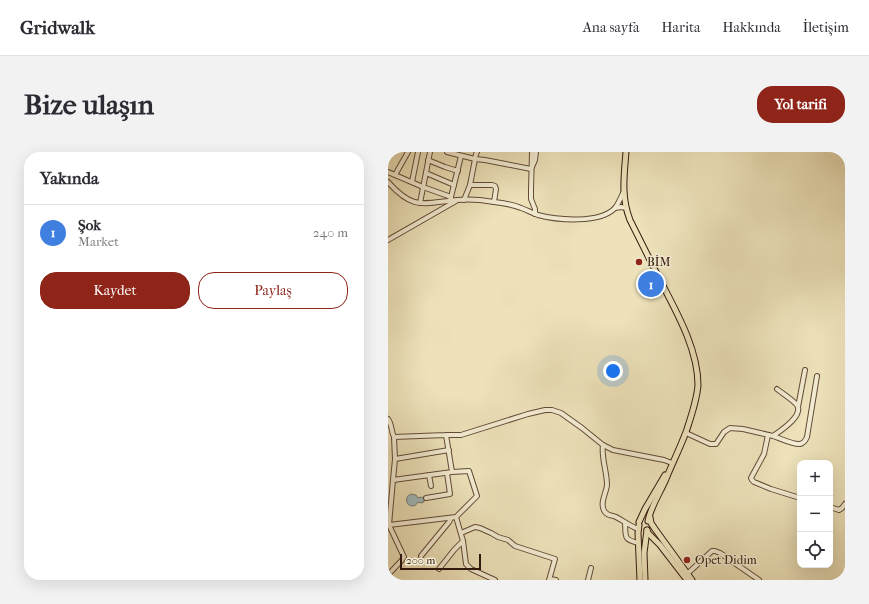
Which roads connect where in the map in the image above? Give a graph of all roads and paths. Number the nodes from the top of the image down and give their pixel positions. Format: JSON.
{"nodes":[{"id":1,"x":408,"y":152,"type":"edge"},
{"id":2,"x":418,"y":152,"type":"edge"},
{"id":3,"x":430,"y":152,"type":"edge"},
{"id":4,"x":447,"y":152,"type":"edge"},
{"id":5,"x":477,"y":152,"type":"edge"},
{"id":6,"x":532,"y":152,"type":"edge"},
{"id":7,"x":536,"y":152,"type":"edge"},
{"id":8,"x":626,"y":152,"type":"edge"},
{"id":9,"x":461,"y":156,"type":"junction"},
{"id":10,"x":475,"y":159,"type":"junction"},
{"id":11,"x":428,"y":160,"type":"junction"},
{"id":12,"x":531,"y":168,"type":"junction"},
{"id":13,"x":458,"y":171,"type":"junction"},
{"id":14,"x":388,"y":172,"type":"edge"},
{"id":15,"x":426,"y":173,"type":"junction"},
{"id":16,"x":395,"y":175,"type":"junction"},
{"id":17,"x":388,"y":182,"type":"edge"},
{"id":18,"x":412,"y":182,"type":"junction"},
{"id":19,"x":454,"y":184,"type":"junction"},
{"id":20,"x":470,"y":185,"type":"junction"},
{"id":21,"x":423,"y":187,"type":"junction"},
{"id":22,"x":390,"y":188,"type":"edge"},
{"id":23,"x":624,"y":191,"type":"junction"},
{"id":24,"x":450,"y":199,"type":"junction"},
{"id":25,"x":458,"y":200,"type":"junction"},
{"id":26,"x":464,"y":200,"type":"junction"},
{"id":27,"x":494,"y":202,"type":"junction"},
{"id":28,"x":420,"y":203,"type":"junction"},
{"id":29,"x":615,"y":208,"type":"junction"},
{"id":30,"x":626,"y":208,"type":"junction"},
{"id":31,"x":535,"y":214,"type":"junction"},
{"id":32,"x":388,"y":240,"type":"edge"},
{"id":33,"x":805,"y":370,"type":"dead end"},
{"id":34,"x":817,"y":376,"type":"dead end"},
{"id":35,"x":776,"y":389,"type":"dead end"},
{"id":36,"x":798,"y":407,"type":"junction"},
{"id":37,"x":388,"y":419,"type":"edge"},
{"id":38,"x":686,"y":433,"type":"junction"},
{"id":39,"x":446,"y":435,"type":"junction"},
{"id":40,"x":768,"y":435,"type":"junction"},
{"id":41,"x":394,"y":436,"type":"junction"},
{"id":42,"x":773,"y":436,"type":"junction"},
{"id":43,"x":603,"y":445,"type":"junction"},
{"id":44,"x":448,"y":450,"type":"junction"},
{"id":45,"x":395,"y":459,"type":"junction"},
{"id":46,"x":672,"y":463,"type":"junction"},
{"id":47,"x":669,"y":470,"type":"junction"},
{"id":48,"x":450,"y":472,"type":"junction"},
{"id":49,"x":429,"y":475,"type":"junction"},
{"id":50,"x":393,"y":480,"type":"junction"},
{"id":51,"x":431,"y":486,"type":"dead end"},
{"id":52,"x":797,"y":497,"type":"edge"},
{"id":53,"x":426,"y":498,"type":"dead end"},
{"id":54,"x":845,"y":504,"type":"edge"},
{"id":55,"x":833,"y":509,"type":"edge"},
{"id":56,"x":650,"y":514,"type":"junction"},
{"id":57,"x":454,"y":517,"type":"junction"},
{"id":58,"x":625,"y":523,"type":"junction"},
{"id":59,"x":389,"y":525,"type":"junction"},
{"id":60,"x":648,"y":525,"type":"junction"},
{"id":61,"x":639,"y":526,"type":"junction"},
{"id":62,"x":655,"y":529,"type":"junction"},
{"id":63,"x":461,"y":533,"type":"junction"},
{"id":64,"x":463,"y":541,"type":"junction"},
{"id":65,"x":638,"y":543,"type":"junction"},
{"id":66,"x":645,"y":545,"type":"junction"},
{"id":67,"x":660,"y":545,"type":"junction"},
{"id":68,"x":420,"y":556,"type":"dead end"},
{"id":69,"x":591,"y":568,"type":"dead end"},
{"id":70,"x":439,"y":569,"type":"dead end"},
{"id":71,"x":388,"y":575,"type":"edge"},
{"id":72,"x":753,"y":576,"type":"junction"},
{"id":73,"x":687,"y":577,"type":"edge"},
{"id":74,"x":549,"y":579,"type":"edge"},
{"id":75,"x":495,"y":580,"type":"edge"},
{"id":76,"x":556,"y":580,"type":"edge"},
{"id":77,"x":588,"y":580,"type":"edge"},
{"id":78,"x":640,"y":580,"type":"edge"},
{"id":79,"x":645,"y":580,"type":"edge"},
{"id":80,"x":692,"y":580,"type":"edge"},
{"id":81,"x":750,"y":580,"type":"edge"},
{"id":82,"x":759,"y":580,"type":"edge"}],
"edges":[{"from":1,"to":16,"type":"street"},
{"from":2,"to":18,"type":"street"},
{"from":3,"to":11,"type":"street"},
{"from":4,"to":9,"type":"street"},
{"from":5,"to":10,"type":"street"},
{"from":6,"to":12,"type":"street"},
{"from":7,"to":12,"type":"street"},
{"from":8,"to":23,"type":"main road"},
{"from":9,"to":10,"type":"street"},
{"from":9,"to":13,"type":"street"},
{"from":10,"to":12,"type":"street"},
{"from":10,"to":20,"type":"street"},
{"from":11,"to":13,"type":"street"},
{"from":11,"to":15,"type":"street"},
{"from":12,"to":31,"type":"street"},
{"from":13,"to":19,"type":"street"},
{"from":14,"to":16,"type":"street"},
{"from":15,"to":19,"type":"street"},
{"from":15,"to":21,"type":"street"},
{"from":16,"to":18,"type":"street"},
{"from":17,"to":22,"type":"street"},
{"from":18,"to":21,"type":"street"},
{"from":19,"to":24,"type":"street"},
{"from":20,"to":26,"type":"street"},
{"from":20,"to":27,"type":"street"},
{"from":21,"to":24,"type":"street"},
{"from":21,"to":28,"type":"street"},
{"from":22,"to":28,"type":"street"},
{"from":23,"to":29,"type":"street"},
{"from":23,"to":30,"type":"main road"},
{"from":24,"to":25,"type":"street"},
{"from":24,"to":28,"type":"street"},
{"from":25,"to":26,"type":"street"},
{"from":25,"to":32,"type":"street"},
{"from":26,"to":27,"type":"street"},
{"from":27,"to":31,"type":"street"},
{"from":29,"to":30,"type":"street"},
{"from":29,"to":31,"type":"street"},
{"from":30,"to":38,"type":"main road"},
{"from":33,"to":36,"type":"street"},
{"from":34,"to":42,"type":"street"},
{"from":35,"to":36,"type":"street"},
{"from":36,"to":42,"type":"street"},
{"from":37,"to":41,"type":"street"},
{"from":38,"to":40,"type":"street"},
{"from":38,"to":46,"type":"main road"},
{"from":39,"to":41,"type":"street"},
{"from":39,"to":43,"type":"street"},
{"from":39,"to":44,"type":"street"},
{"from":40,"to":42,"type":"street"},
{"from":40,"to":52,"type":"street"},
{"from":41,"to":45,"type":"street"},
{"from":43,"to":46,"type":"street"},
{"from":43,"to":58,"type":"street"},
{"from":44,"to":45,"type":"street"},
{"from":44,"to":48,"type":"street"},
{"from":45,"to":50,"type":"street"},
{"from":46,"to":47,"type":"main road"},
{"from":47,"to":56,"type":"main road"},
{"from":47,"to":61,"type":"main road"},
{"from":48,"to":49,"type":"street"},
{"from":48,"to":53,"type":"street"},
{"from":48,"to":57,"type":"street"},
{"from":49,"to":50,"type":"street"},
{"from":49,"to":51,"type":"street"},
{"from":50,"to":59,"type":"street"},
{"from":54,"to":55,"type":"street"},
{"from":56,"to":60,"type":"main road"},
{"from":56,"to":62,"type":"main road"},
{"from":57,"to":59,"type":"street"},
{"from":57,"to":63,"type":"street"},
{"from":57,"to":68,"type":"street"},
{"from":58,"to":61,"type":"street"},
{"from":58,"to":65,"type":"street"},
{"from":59,"to":71,"type":"street"},
{"from":60,"to":61,"type":"main road"},
{"from":60,"to":61,"type":"main road"},
{"from":60,"to":62,"type":"main road"},
{"from":60,"to":66,"type":"main road"},
{"from":60,"to":67,"type":"main road"},
{"from":61,"to":65,"type":"main road"},
{"from":62,"to":73,"type":"main road"},
{"from":63,"to":64,"type":"street"},
{"from":63,"to":74,"type":"street"},
{"from":64,"to":70,"type":"street"},
{"from":64,"to":75,"type":"street"},
{"from":65,"to":78,"type":"main road"},
{"from":66,"to":67,"type":"main road"},
{"from":66,"to":79,"type":"main road"},
{"from":67,"to":73,"type":"main road"},
{"from":69,"to":77,"type":"street"},
{"from":72,"to":73,"type":"street"},
{"from":72,"to":81,"type":"street"},
{"from":72,"to":82,"type":"street"},
{"from":73,"to":80,"type":"main road"},
{"from":74,"to":76,"type":"street"}]}
